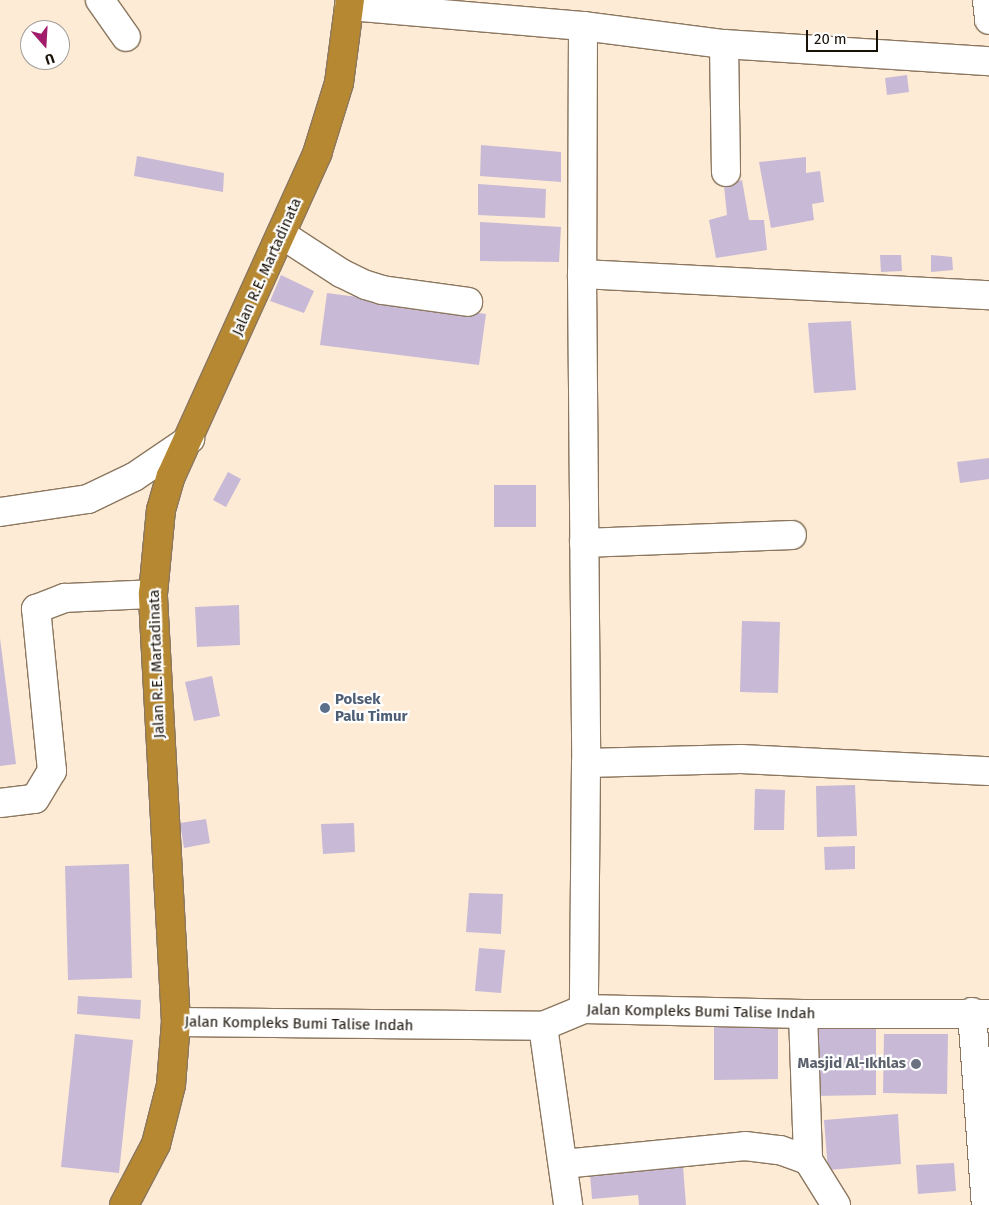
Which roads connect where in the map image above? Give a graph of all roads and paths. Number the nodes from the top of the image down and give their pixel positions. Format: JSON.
{"nodes":[{"id":1,"x":100,"y":0,"type":"edge"},
{"id":2,"x":987,"y":0,"type":"edge"},
{"id":3,"x":350,"y":3,"type":"edge"},
{"id":4,"x":989,"y":20,"type":"edge"},
{"id":5,"x":583,"y":26,"type":"junction"},
{"id":6,"x":126,"y":37,"type":"dead end"},
{"id":7,"x":724,"y":44,"type":"junction"},
{"id":8,"x":989,"y":60,"type":"edge"},
{"id":9,"x":726,"y":172,"type":"dead end"},
{"id":10,"x":281,"y":234,"type":"junction"},
{"id":11,"x":582,"y":274,"type":"junction"},
{"id":12,"x":989,"y":295,"type":"edge"},
{"id":13,"x":468,"y":302,"type":"dead end"},
{"id":14,"x":190,"y":439,"type":"junction"},
{"id":15,"x":0,"y":512,"type":"edge"},
{"id":16,"x":792,"y":535,"type":"dead end"},
{"id":17,"x":584,"y":543,"type":"junction"},
{"id":18,"x":153,"y":594,"type":"junction"},
{"id":19,"x":586,"y":763,"type":"junction"},
{"id":20,"x":989,"y":771,"type":"edge"},
{"id":21,"x":0,"y":803,"type":"edge"},
{"id":22,"x":584,"y":1009,"type":"junction"},
{"id":23,"x":981,"y":1013,"type":"edge"},
{"id":24,"x":803,"y":1014,"type":"junction"},
{"id":25,"x":176,"y":1022,"type":"junction"},
{"id":26,"x":543,"y":1026,"type":"junction"},
{"id":27,"x":808,"y":1160,"type":"junction"},
{"id":28,"x":563,"y":1164,"type":"junction"},
{"id":29,"x":124,"y":1205,"type":"edge"},
{"id":30,"x":568,"y":1205,"type":"edge"},
{"id":31,"x":836,"y":1205,"type":"edge"},
{"id":32,"x":986,"y":1205,"type":"edge"}],
"edges":[{"from":1,"to":6,"type":"street"},
{"from":2,"to":4,"type":"street"},
{"from":3,"to":5,"type":"street"},
{"from":3,"to":10,"type":"highway","name":"Jalan R.E. Martadinata"},
{"from":5,"to":7,"type":"street"},
{"from":5,"to":11,"type":"street"},
{"from":7,"to":8,"type":"street"},
{"from":7,"to":9,"type":"street"},
{"from":10,"to":13,"type":"street"},
{"from":10,"to":14,"type":"highway","name":"Jalan R.E. Martadinata"},
{"from":11,"to":12,"type":"street"},
{"from":11,"to":17,"type":"street"},
{"from":14,"to":15,"type":"street"},
{"from":14,"to":18,"type":"highway","name":"Jalan R.E. Martadinata"},
{"from":16,"to":17,"type":"street"},
{"from":17,"to":19,"type":"street"},
{"from":18,"to":21,"type":"street"},
{"from":18,"to":25,"type":"highway","name":"Jalan R.E. Martadinata"},
{"from":19,"to":20,"type":"street"},
{"from":19,"to":22,"type":"street"},
{"from":22,"to":24,"type":"street","name":"Jalan Kompleks Bumi Talise Indah"},
{"from":22,"to":26,"type":"street","name":"Jalan Kompleks Bumi Talise Indah"},
{"from":23,"to":24,"type":"street","name":"Jalan Kompleks Bumi Talise Indah"},
{"from":23,"to":32,"type":"street"},
{"from":24,"to":27,"type":"street"},
{"from":25,"to":26,"type":"street","name":"Jalan Kompleks Bumi Talise Indah"},
{"from":25,"to":29,"type":"highway","name":"Jalan R.E. Martadinata"},
{"from":26,"to":28,"type":"street"},
{"from":27,"to":28,"type":"street"},
{"from":27,"to":31,"type":"street"},
{"from":28,"to":30,"type":"street"}]}
